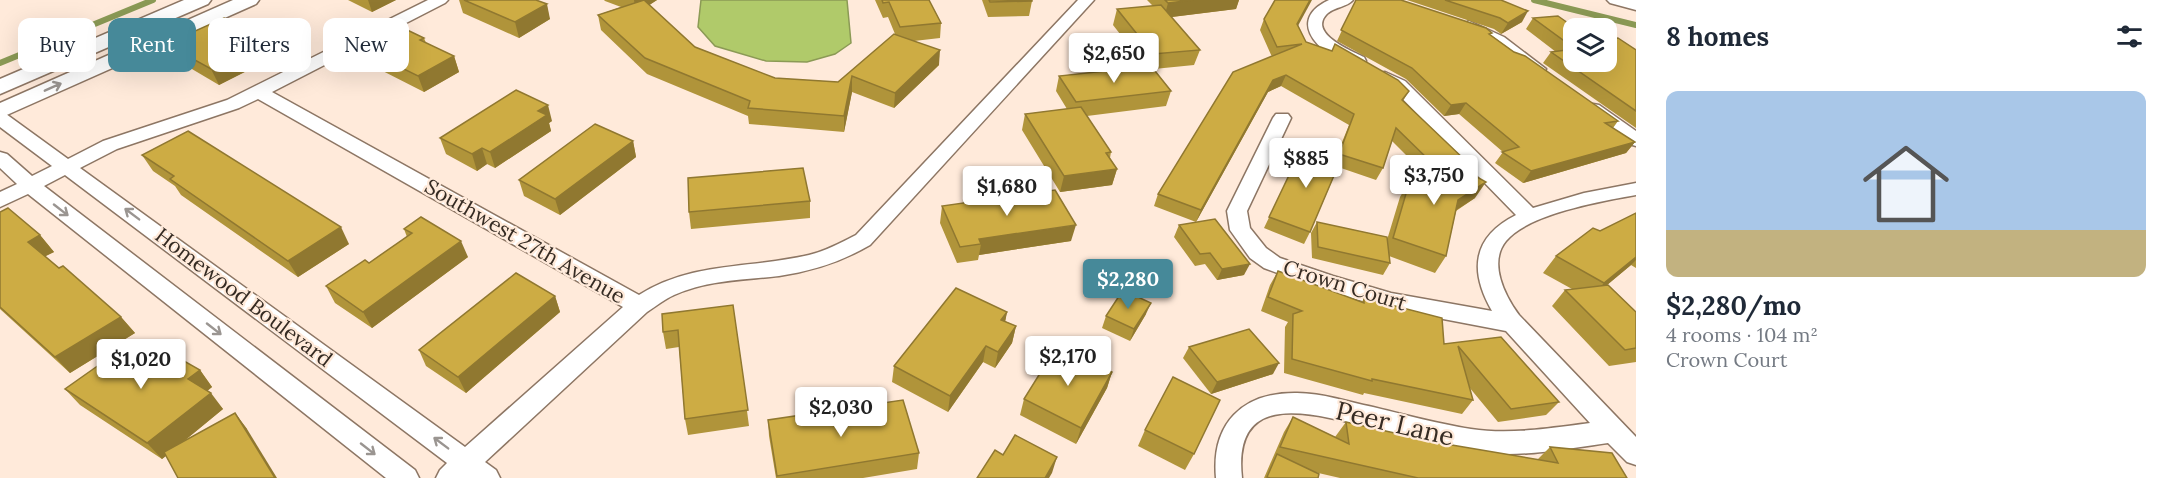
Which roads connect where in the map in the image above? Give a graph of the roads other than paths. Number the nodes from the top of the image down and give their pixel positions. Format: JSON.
{"nodes":[{"id":1,"x":201,"y":0,"type":"edge"},
{"id":2,"x":249,"y":0,"type":"edge"},
{"id":3,"x":440,"y":0,"type":"edge"},
{"id":4,"x":1086,"y":0,"type":"edge"},
{"id":5,"x":1345,"y":0,"type":"edge"},
{"id":6,"x":1616,"y":0,"type":"edge"},
{"id":7,"x":1636,"y":5,"type":"edge"},
{"id":8,"x":1451,"y":20,"type":"edge"},
{"id":9,"x":1553,"y":80,"type":"edge"},
{"id":10,"x":0,"y":87,"type":"edge"},
{"id":11,"x":259,"y":92,"type":"junction"},
{"id":12,"x":1581,"y":100,"type":"edge"},
{"id":13,"x":0,"y":111,"type":"edge"},
{"id":14,"x":0,"y":118,"type":"edge"},
{"id":15,"x":1282,"y":118,"type":"dead end"},
{"id":16,"x":1636,"y":140,"type":"edge"},
{"id":17,"x":0,"y":158,"type":"edge"},
{"id":18,"x":68,"y":166,"type":"junction"},
{"id":19,"x":30,"y":185,"type":"junction"},
{"id":20,"x":1636,"y":189,"type":"edge"},
{"id":21,"x":0,"y":200,"type":"edge"},
{"id":22,"x":1530,"y":217,"type":"junction"},
{"id":23,"x":639,"y":306,"type":"junction"},
{"id":24,"x":1513,"y":324,"type":"junction"},
{"id":25,"x":1614,"y":431,"type":"junction"},
{"id":26,"x":1636,"y":454,"type":"edge"},
{"id":27,"x":458,"y":470,"type":"edge"},
{"id":28,"x":406,"y":478,"type":"edge"},
{"id":29,"x":488,"y":478,"type":"edge"},
{"id":30,"x":1229,"y":478,"type":"edge"}],
"edges":[{"from":1,"to":10,"type":"main road"},
{"from":13,"to":2,"type":"main road","one_way":true},
{"from":3,"to":11,"type":"street"},
{"from":4,"to":23,"type":"street","name":"Southwest 27th Avenue"},
{"from":5,"to":22,"type":"street"},
{"from":6,"to":7,"type":"street"},
{"from":8,"to":9,"type":"street"},
{"from":11,"to":18,"type":"street"},
{"from":11,"to":23,"type":"street","name":"Southwest 27th Avenue"},
{"from":12,"to":16,"type":"street"},
{"from":14,"to":18,"type":"street","name":"Homewood Boulevard"},
{"from":15,"to":24,"type":"street","name":"Crown Court"},
{"from":17,"to":19,"type":"street","name":"Homewood Boulevard"},
{"from":18,"to":19,"type":"street"},
{"from":27,"to":18,"type":"street","name":"Homewood Boulevard","one_way":true},
{"from":19,"to":21,"type":"street"},
{"from":19,"to":28,"type":"street","name":"Homewood Boulevard","one_way":true},
{"from":20,"to":22,"type":"street"},
{"from":22,"to":24,"type":"street"},
{"from":23,"to":27,"type":"street"},
{"from":24,"to":25,"type":"street"},
{"from":25,"to":26,"type":"street"},
{"from":25,"to":30,"type":"street","name":"Peer Lane"},
{"from":27,"to":29,"type":"street","name":"Homewood Boulevard"}]}
